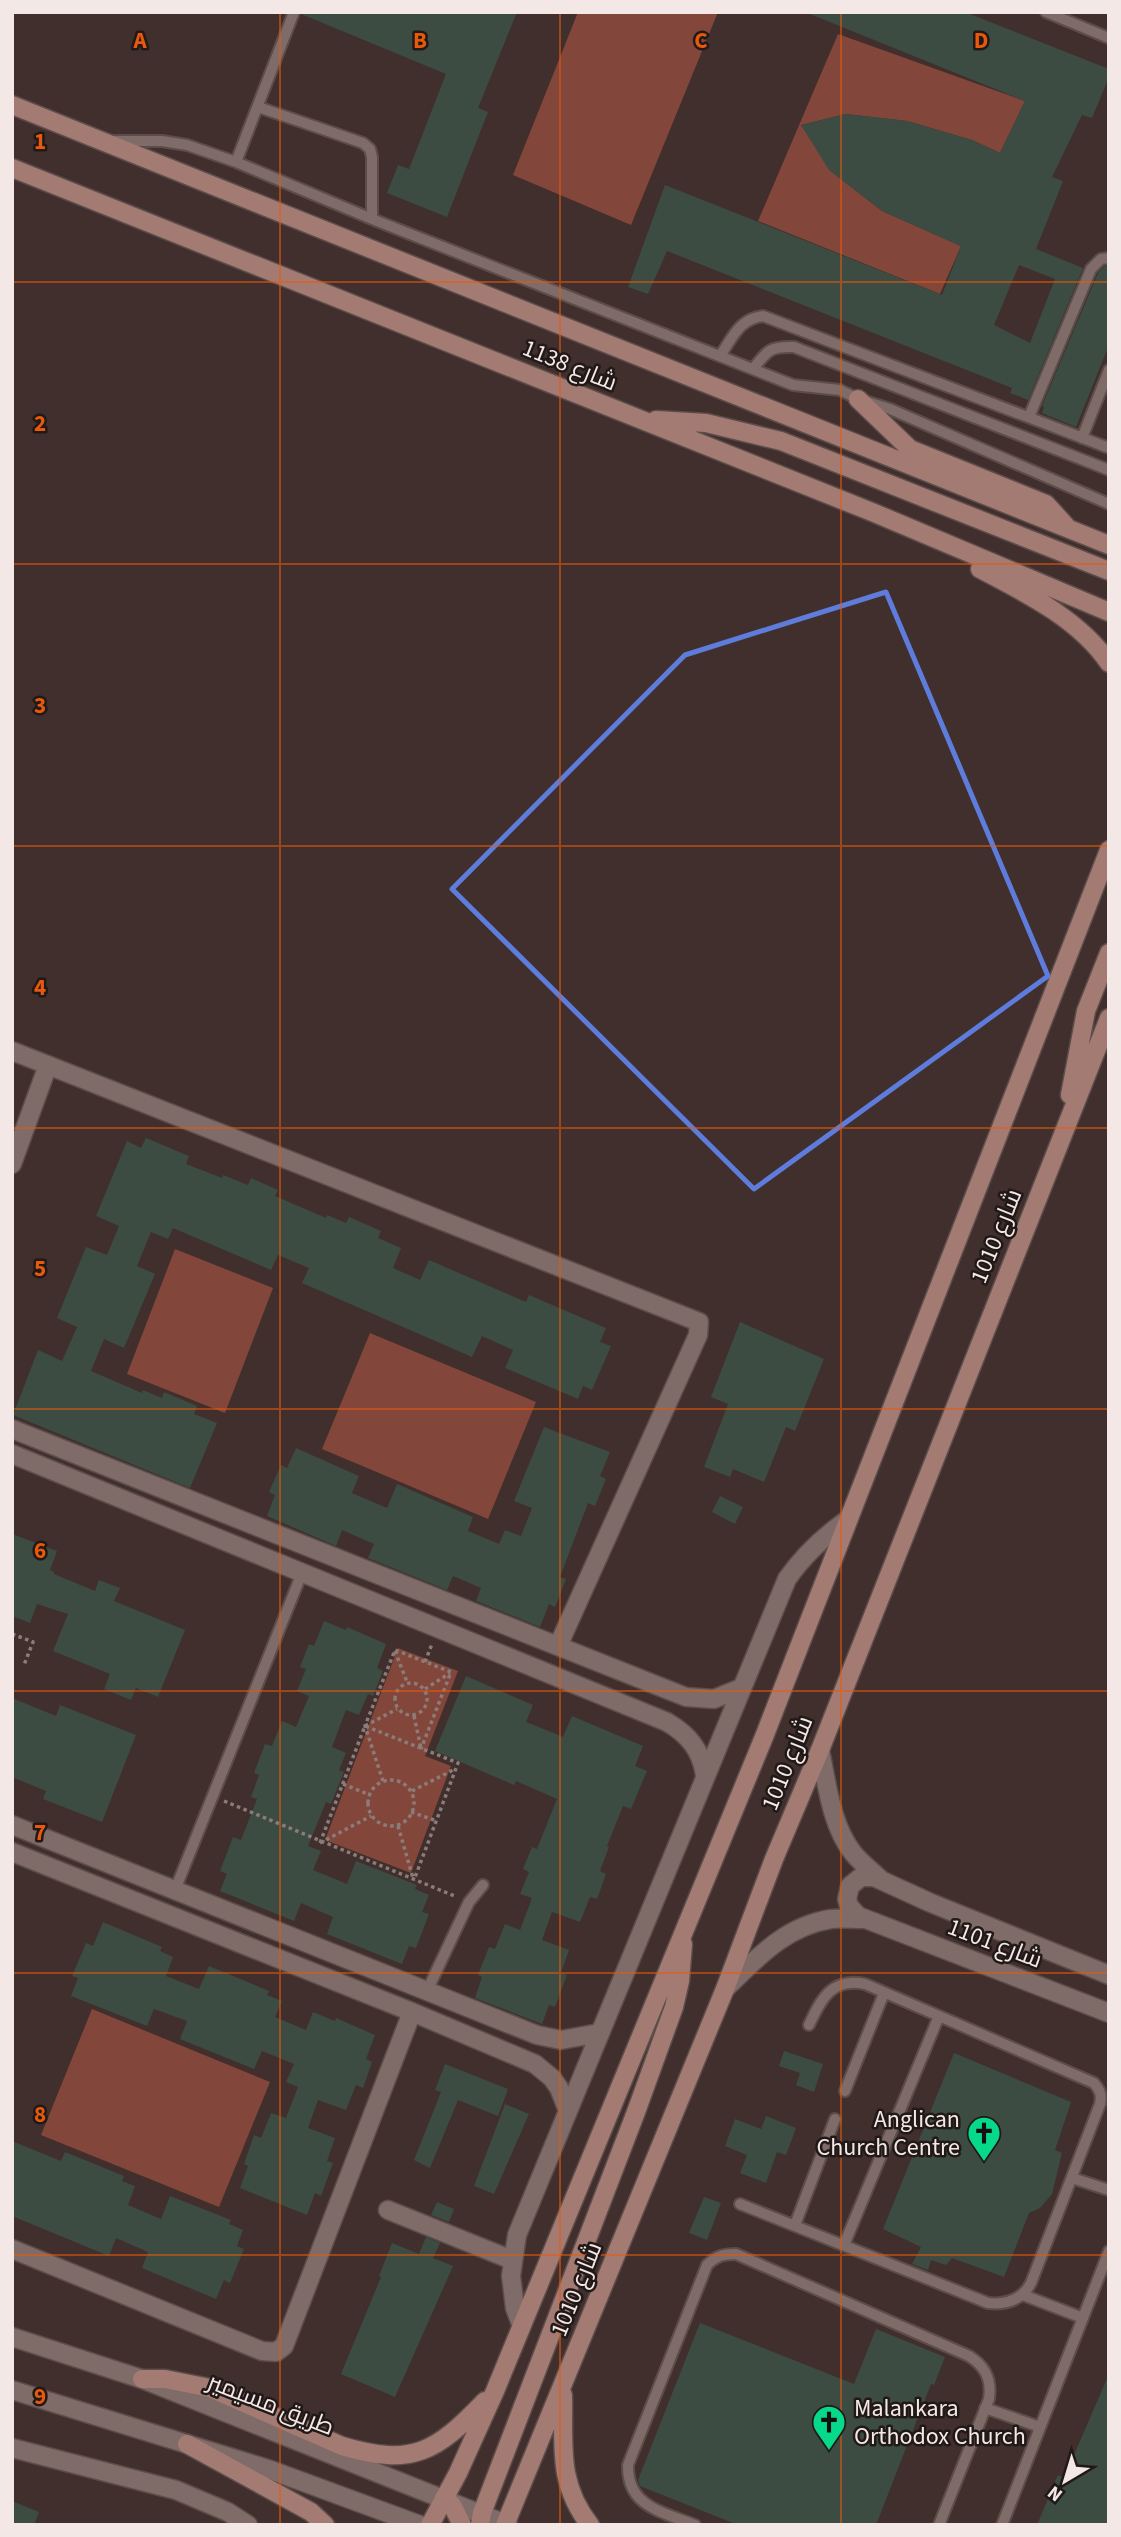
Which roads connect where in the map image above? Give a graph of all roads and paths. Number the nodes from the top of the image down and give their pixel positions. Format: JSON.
{"nodes":[{"id":1,"x":294,"y":12,"type":"edge"},
{"id":2,"x":1046,"y":12,"type":"edge"},
{"id":3,"x":1109,"y":38,"type":"edge"},
{"id":4,"x":12,"y":106,"type":"edge"},
{"id":5,"x":258,"y":107,"type":"junction"},
{"id":6,"x":102,"y":142,"type":"junction"},
{"id":7,"x":236,"y":162,"type":"junction"},
{"id":8,"x":12,"y":168,"type":"edge"},
{"id":9,"x":372,"y":219,"type":"junction"},
{"id":10,"x":1109,"y":258,"type":"edge"},
{"id":11,"x":720,"y":356,"type":"junction"},
{"id":12,"x":753,"y":369,"type":"junction"},
{"id":13,"x":1109,"y":370,"type":"edge"},
{"id":14,"x":858,"y":399,"type":"junction"},
{"id":15,"x":1029,"y":417,"type":"junction"},
{"id":16,"x":638,"y":419,"type":"junction"},
{"id":17,"x":1082,"y":438,"type":"junction"},
{"id":18,"x":1109,"y":447,"type":"edge"},
{"id":19,"x":1109,"y":471,"type":"edge"},
{"id":20,"x":1109,"y":504,"type":"edge"},
{"id":21,"x":872,"y":512,"type":"junction"},
{"id":22,"x":1075,"y":531,"type":"junction"},
{"id":23,"x":1109,"y":534,"type":"edge"},
{"id":24,"x":1109,"y":545,"type":"edge"},
{"id":25,"x":1109,"y":571,"type":"edge"},
{"id":26,"x":1109,"y":612,"type":"edge"},
{"id":27,"x":1109,"y":663,"type":"edge"},
{"id":28,"x":1109,"y":850,"type":"edge"},
{"id":29,"x":1109,"y":953,"type":"edge"},
{"id":30,"x":1109,"y":1018,"type":"edge"},
{"id":31,"x":12,"y":1051,"type":"edge"},
{"id":32,"x":48,"y":1065,"type":"junction"},
{"id":33,"x":1061,"y":1139,"type":"junction"},
{"id":34,"x":12,"y":1164,"type":"edge"},
{"id":35,"x":12,"y":1429,"type":"edge"},
{"id":36,"x":12,"y":1454,"type":"edge"},
{"id":37,"x":847,"y":1520,"type":"junction"},
{"id":38,"x":302,"y":1573,"type":"junction"},
{"id":39,"x":12,"y":1634,"type":"edge"},
{"id":40,"x":558,"y":1647,"type":"junction"},
{"id":41,"x":395,"y":1650,"type":"junction"},
{"id":42,"x":24,"y":1665,"type":"dead end"},
{"id":43,"x":451,"y":1672,"type":"junction"},
{"id":44,"x":407,"y":1682,"type":"junction"},
{"id":45,"x":741,"y":1688,"type":"junction"},
{"id":46,"x":425,"y":1689,"type":"junction"},
{"id":47,"x":672,"y":1692,"type":"junction"},
{"id":48,"x":426,"y":1703,"type":"junction"},
{"id":49,"x":436,"y":1708,"type":"junction"},
{"id":50,"x":397,"y":1709,"type":"junction"},
{"id":51,"x":414,"y":1716,"type":"junction"},
{"id":52,"x":657,"y":1718,"type":"junction"},
{"id":53,"x":365,"y":1726,"type":"junction"},
{"id":54,"x":421,"y":1749,"type":"junction"},
{"id":55,"x":820,"y":1750,"type":"junction"},
{"id":56,"x":455,"y":1769,"type":"junction"},
{"id":57,"x":705,"y":1775,"type":"junction"},
{"id":58,"x":383,"y":1781,"type":"junction"},
{"id":59,"x":343,"y":1784,"type":"junction"},
{"id":60,"x":412,"y":1791,"type":"junction"},
{"id":61,"x":370,"y":1795,"type":"junction"},
{"id":62,"x":213,"y":1796,"type":"junction"},
{"id":63,"x":411,"y":1812,"type":"junction"},
{"id":64,"x":371,"y":1816,"type":"junction"},
{"id":65,"x":437,"y":1821,"type":"junction"},
{"id":66,"x":12,"y":1825,"type":"edge"},
{"id":67,"x":398,"y":1826,"type":"junction"},
{"id":68,"x":320,"y":1843,"type":"junction"},
{"id":69,"x":12,"y":1852,"type":"edge"},
{"id":70,"x":414,"y":1880,"type":"junction"},
{"id":71,"x":881,"y":1880,"type":"junction"},
{"id":72,"x":483,"y":1885,"type":"dead end"},
{"id":73,"x":175,"y":1890,"type":"junction"},
{"id":74,"x":469,"y":1902,"type":"junction"},
{"id":75,"x":864,"y":1919,"type":"junction"},
{"id":76,"x":684,"y":1930,"type":"junction"},
{"id":77,"x":1109,"y":1975,"type":"edge"},
{"id":78,"x":725,"y":1989,"type":"junction"},
{"id":79,"x":427,"y":1991,"type":"junction"},
{"id":80,"x":884,"y":1993,"type":"junction"},
{"id":81,"x":412,"y":2012,"type":"junction"},
{"id":82,"x":1109,"y":2013,"type":"edge"},
{"id":83,"x":939,"y":2016,"type":"junction"},
{"id":84,"x":809,"y":2025,"type":"dead end"},
{"id":85,"x":598,"y":2033,"type":"junction"},
{"id":86,"x":537,"y":2035,"type":"junction"},
{"id":87,"x":526,"y":2061,"type":"junction"},
{"id":88,"x":845,"y":2091,"type":"dead end"},
{"id":89,"x":568,"y":2111,"type":"junction"},
{"id":90,"x":835,"y":2119,"type":"dead end"},
{"id":91,"x":1072,"y":2178,"type":"junction"},
{"id":92,"x":1109,"y":2190,"type":"edge"},
{"id":93,"x":740,"y":2204,"type":"dead end"},
{"id":94,"x":388,"y":2210,"type":"dead end"},
{"id":95,"x":795,"y":2225,"type":"junction"},
{"id":96,"x":844,"y":2245,"type":"junction"},
{"id":97,"x":12,"y":2249,"type":"edge"},
{"id":98,"x":1109,"y":2251,"type":"edge"},
{"id":99,"x":512,"y":2260,"type":"junction"},
{"id":100,"x":1023,"y":2295,"type":"junction"},
{"id":101,"x":1083,"y":2318,"type":"junction"},
{"id":102,"x":520,"y":2324,"type":"junction"},
{"id":103,"x":12,"y":2337,"type":"edge"},
{"id":104,"x":142,"y":2379,"type":"junction"},
{"id":105,"x":563,"y":2387,"type":"junction"},
{"id":106,"x":12,"y":2390,"type":"edge"},
{"id":107,"x":495,"y":2391,"type":"junction"},
{"id":108,"x":985,"y":2408,"type":"junction"},
{"id":109,"x":1040,"y":2427,"type":"junction"},
{"id":110,"x":187,"y":2444,"type":"junction"},
{"id":111,"x":12,"y":2448,"type":"edge"},
{"id":112,"x":444,"y":2498,"type":"junction"},
{"id":113,"x":481,"y":2519,"type":"edge"},
{"id":114,"x":506,"y":2524,"type":"edge"},
{"id":115,"x":247,"y":2525,"type":"edge"},
{"id":116,"x":325,"y":2525,"type":"edge"},
{"id":117,"x":420,"y":2525,"type":"edge"},
{"id":118,"x":430,"y":2525,"type":"edge"},
{"id":119,"x":462,"y":2525,"type":"edge"},
{"id":120,"x":590,"y":2525,"type":"edge"},
{"id":121,"x":695,"y":2525,"type":"edge"},
{"id":122,"x":939,"y":2525,"type":"edge"},
{"id":123,"x":1002,"y":2525,"type":"edge"}],
"edges":[{"from":1,"to":5,"type":"lane"},
{"from":2,"to":3,"type":"lane"},
{"from":4,"to":6,"type":"street","name":"شارع 1138"},
{"from":5,"to":7,"type":"lane"},
{"from":5,"to":9,"type":"lane"},
{"from":6,"to":7,"type":"lane"},
{"from":6,"to":22,"type":"street","name":"شارع 1138"},
{"from":7,"to":9,"type":"lane"},
{"from":8,"to":16,"type":"street","name":"شارع 1138"},
{"from":9,"to":11,"type":"lane"},
{"from":10,"to":15,"type":"lane"},
{"from":11,"to":12,"type":"lane"},
{"from":11,"to":15,"type":"lane"},
{"from":12,"to":14,"type":"lane"},
{"from":12,"to":19,"type":"lane"},
{"from":13,"to":17,"type":"lane"},
{"from":14,"to":20,"type":"lane"},
{"from":14,"to":22,"type":"street"},
{"from":15,"to":17,"type":"lane"},
{"from":16,"to":21,"type":"street","name":"شارع 1138"},
{"from":16,"to":25,"type":"street"},
{"from":17,"to":18,"type":"lane"},
{"from":21,"to":26,"type":"street","name":"شارع 1138"},
{"from":21,"to":27,"type":"street"},
{"from":22,"to":23,"type":"street"},
{"from":22,"to":24,"type":"street","name":"شارع 1138"},
{"from":28,"to":37,"type":"street","name":"شارع 1010"},
{"from":29,"to":33,"type":"street"},
{"from":30,"to":33,"type":"street","name":"شارع 1010"},
{"from":31,"to":32,"type":"street"},
{"from":32,"to":34,"type":"street"},
{"from":32,"to":40,"type":"street"},
{"from":33,"to":55,"type":"street","name":"شارع 1010"},
{"from":35,"to":40,"type":"street"},
{"from":36,"to":38,"type":"street"},
{"from":37,"to":45,"type":"street","name":"شارع 1010"},
{"from":37,"to":76,"type":"street","name":"شارع 1010"},
{"from":38,"to":52,"type":"street"},
{"from":38,"to":62,"type":"lane"},
{"from":39,"to":42,"type":"path"},
{"from":40,"to":47,"type":"street"},
{"from":41,"to":43,"type":"path"},
{"from":41,"to":44,"type":"path"},
{"from":41,"to":53,"type":"path"},
{"from":43,"to":46,"type":"path"},
{"from":43,"to":49,"type":"path"},
{"from":44,"to":46,"type":"path"},
{"from":44,"to":50,"type":"path"},
{"from":45,"to":47,"type":"street"},
{"from":45,"to":57,"type":"street","name":"شارع 1010"},
{"from":46,"to":48,"type":"path"},
{"from":47,"to":52,"type":"street"},
{"from":48,"to":49,"type":"path"},
{"from":48,"to":51,"type":"path"},
{"from":49,"to":54,"type":"path"},
{"from":50,"to":51,"type":"path"},
{"from":50,"to":53,"type":"path"},
{"from":51,"to":54,"type":"path"},
{"from":52,"to":57,"type":"street"},
{"from":53,"to":54,"type":"path"},
{"from":53,"to":58,"type":"path"},
{"from":53,"to":59,"type":"path"},
{"from":54,"to":56,"type":"path"},
{"from":55,"to":71,"type":"street","name":"شارع 1101"},
{"from":55,"to":78,"type":"street","name":"شارع 1010"},
{"from":56,"to":60,"type":"path"},
{"from":56,"to":65,"type":"path"},
{"from":57,"to":85,"type":"street","name":"شارع 1010"},
{"from":58,"to":60,"type":"path"},
{"from":58,"to":61,"type":"path"},
{"from":59,"to":61,"type":"path"},
{"from":59,"to":68,"type":"path"},
{"from":60,"to":63,"type":"path"},
{"from":61,"to":64,"type":"path"},
{"from":62,"to":68,"type":"path"},
{"from":62,"to":73,"type":"lane"},
{"from":63,"to":65,"type":"path"},
{"from":63,"to":67,"type":"path"},
{"from":64,"to":67,"type":"path"},
{"from":64,"to":68,"type":"path"},
{"from":65,"to":70,"type":"path"},
{"from":66,"to":73,"type":"street"},
{"from":67,"to":70,"type":"path"},
{"from":68,"to":70,"type":"path"},
{"from":69,"to":81,"type":"street"},
{"from":70,"to":74,"type":"path"},
{"from":71,"to":75,"type":"street"},
{"from":71,"to":77,"type":"street","name":"شارع 1101"},
{"from":72,"to":74,"type":"lane"},
{"from":73,"to":79,"type":"street"},
{"from":74,"to":79,"type":"lane"},
{"from":75,"to":78,"type":"street","name":"شارع 1101"},
{"from":75,"to":82,"type":"street","name":"شارع 1101"},
{"from":76,"to":102,"type":"street","name":"شارع 1010"},
{"from":76,"to":113,"type":"street"},
{"from":78,"to":105,"type":"street","name":"شارع 1010"},
{"from":79,"to":86,"type":"street"},
{"from":80,"to":83,"type":"lane"},
{"from":80,"to":84,"type":"lane"},
{"from":80,"to":88,"type":"lane"},
{"from":81,"to":87,"type":"street"},
{"from":81,"to":97,"type":"street"},
{"from":83,"to":91,"type":"lane"},
{"from":83,"to":96,"type":"lane"},
{"from":85,"to":86,"type":"street"},
{"from":85,"to":89,"type":"street","name":"شارع 1010"},
{"from":86,"to":87,"type":"street"},
{"from":87,"to":89,"type":"street"},
{"from":89,"to":99,"type":"street","name":"شارع 1010"},
{"from":90,"to":95,"type":"lane"},
{"from":91,"to":92,"type":"lane"},
{"from":91,"to":100,"type":"lane"},
{"from":93,"to":95,"type":"lane"},
{"from":94,"to":99,"type":"street"},
{"from":95,"to":96,"type":"lane"},
{"from":96,"to":100,"type":"lane"},
{"from":98,"to":101,"type":"lane"},
{"from":99,"to":102,"type":"street","name":"شارع 1010"},
{"from":100,"to":101,"type":"lane"},
{"from":101,"to":109,"type":"lane"},
{"from":102,"to":107,"type":"street","name":"شارع 1010"},
{"from":103,"to":104,"type":"street","name":"طريق مسيمير"},
{"from":104,"to":107,"type":"street"},
{"from":104,"to":112,"type":"street","name":"طريق مسيمير"},
{"from":105,"to":114,"type":"street","name":"شارع 1010"},
{"from":105,"to":120,"type":"street"},
{"from":106,"to":110,"type":"street"},
{"from":107,"to":112,"type":"street","name":"شارع 1010"},
{"from":108,"to":109,"type":"lane"},
{"from":108,"to":121,"type":"lane"},
{"from":108,"to":122,"type":"lane"},
{"from":109,"to":123,"type":"lane"},
{"from":110,"to":116,"type":"street"},
{"from":110,"to":117,"type":"street"},
{"from":111,"to":115,"type":"street"},
{"from":112,"to":113,"type":"street","name":"طريق مسيمير"},
{"from":112,"to":118,"type":"street","name":"شارع 1010"},
{"from":112,"to":119,"type":"street"},
{"from":113,"to":114,"type":"street","name":"طريق مسيمير"}]}
